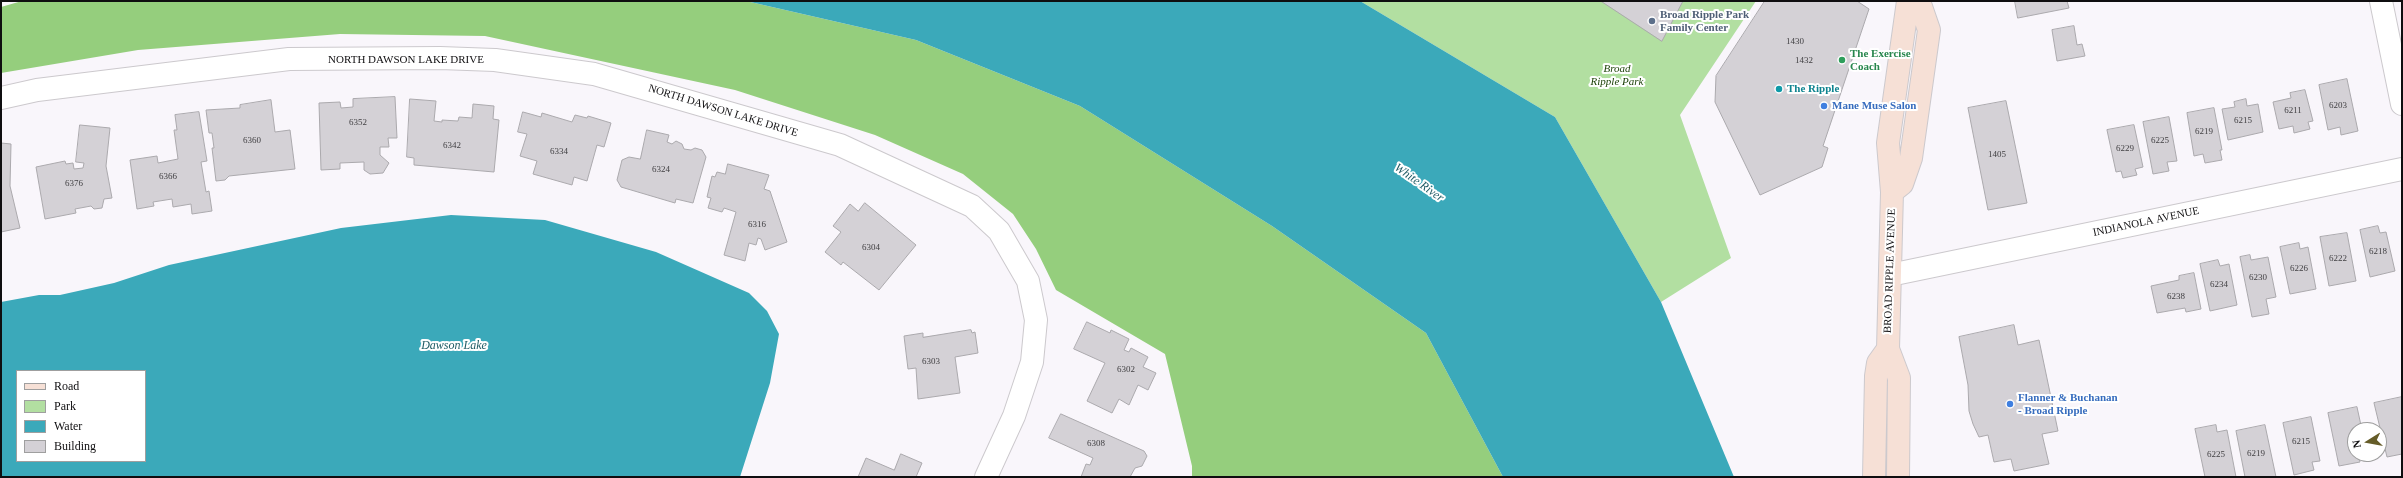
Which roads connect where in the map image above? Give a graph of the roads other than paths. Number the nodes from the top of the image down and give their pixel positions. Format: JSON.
{"nodes":[{"id":1,"x":1908,"y":1,"type":"edge"},
{"id":2,"x":1919,"y":1,"type":"edge"},
{"id":3,"x":2381,"y":1,"type":"edge"},
{"id":4,"x":1,"y":98,"type":"edge"},
{"id":5,"x":2402,"y":104,"type":"edge"},
{"id":6,"x":2402,"y":169,"type":"edge"},
{"id":7,"x":1892,"y":192,"type":"junction"},
{"id":8,"x":1890,"y":275,"type":"junction"},
{"id":9,"x":1888,"y":349,"type":"junction"},
{"id":10,"x":986,"y":477,"type":"edge"},
{"id":11,"x":1874,"y":477,"type":"edge"},
{"id":12,"x":1898,"y":477,"type":"edge"}],
"edges":[{"from":1,"to":7,"type":"street","name":"BROAD RIPPLE AVENUE"},
{"from":2,"to":7,"type":"street"},
{"from":3,"to":5,"type":"street"},
{"from":4,"to":10,"type":"street","name":"NORTH DAWSON LAKE DRIVE"},
{"from":6,"to":8,"type":"street","name":"INDIANOLA AVENUE"},
{"from":7,"to":8,"type":"street","name":"BROAD RIPPLE AVENUE"},
{"from":8,"to":9,"type":"street","name":"BROAD RIPPLE AVENUE"},
{"from":9,"to":11,"type":"street","name":"BROAD RIPPLE AVENUE"},
{"from":9,"to":12,"type":"street","name":"BROAD RIPPLE AVENUE"}]}
